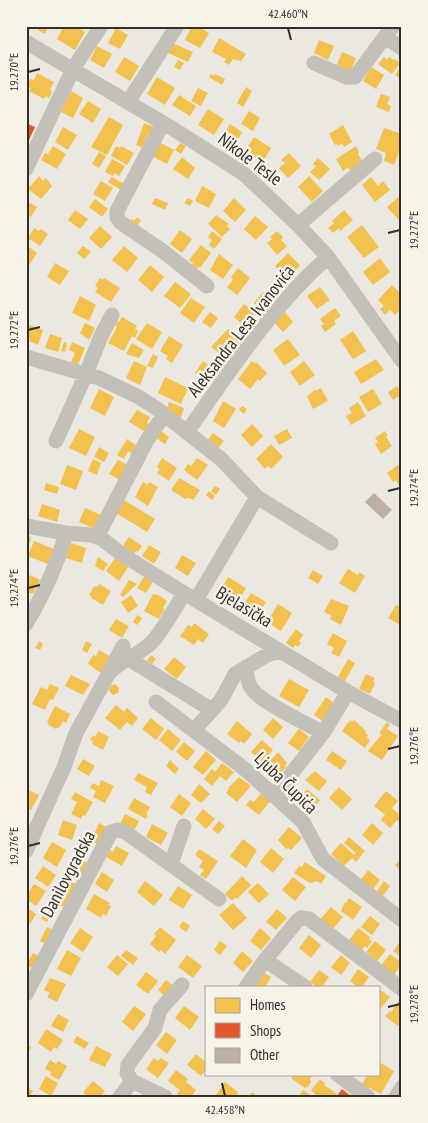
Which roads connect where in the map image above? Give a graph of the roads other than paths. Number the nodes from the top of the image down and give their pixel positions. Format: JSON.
{"nodes":[{"id":1,"x":101,"y":26,"type":"edge"},
{"id":2,"x":177,"y":26,"type":"edge"},
{"id":3,"x":389,"y":32,"type":"edge"},
{"id":4,"x":26,"y":42,"type":"edge"},
{"id":5,"x":402,"y":48,"type":"edge"},
{"id":6,"x":314,"y":63,"type":"dead end"},
{"id":7,"x":73,"y":69,"type":"junction"},
{"id":8,"x":128,"y":102,"type":"junction"},
{"id":9,"x":163,"y":123,"type":"junction"},
{"id":10,"x":375,"y":159,"type":"dead end"},
{"id":11,"x":26,"y":169,"type":"edge"},
{"id":12,"x":298,"y":224,"type":"junction"},
{"id":13,"x":328,"y":257,"type":"junction"},
{"id":14,"x":207,"y":286,"type":"dead end"},
{"id":15,"x":112,"y":315,"type":"dead end"},
{"id":16,"x":396,"y":340,"type":"edge"},
{"id":17,"x":26,"y":357,"type":"edge"},
{"id":18,"x":402,"y":361,"type":"edge"},
{"id":19,"x":86,"y":374,"type":"junction"},
{"id":20,"x":164,"y":415,"type":"junction"},
{"id":21,"x":187,"y":432,"type":"junction"},
{"id":22,"x":56,"y":441,"type":"dead end"},
{"id":23,"x":257,"y":497,"type":"junction"},
{"id":24,"x":26,"y":526,"type":"edge"},
{"id":25,"x":66,"y":533,"type":"junction"},
{"id":26,"x":97,"y":537,"type":"junction"},
{"id":27,"x":331,"y":543,"type":"dead end"},
{"id":28,"x":190,"y":597,"type":"junction"},
{"id":29,"x":26,"y":624,"type":"edge"},
{"id":30,"x":280,"y":651,"type":"junction"},
{"id":31,"x":126,"y":653,"type":"junction"},
{"id":32,"x":246,"y":666,"type":"junction"},
{"id":33,"x":348,"y":692,"type":"junction"},
{"id":34,"x":156,"y":702,"type":"dead end"},
{"id":35,"x":212,"y":710,"type":"junction"},
{"id":36,"x":402,"y":722,"type":"edge"},
{"id":37,"x":194,"y":730,"type":"junction"},
{"id":38,"x":323,"y":733,"type":"junction"},
{"id":39,"x":274,"y":796,"type":"junction"},
{"id":40,"x":184,"y":826,"type":"dead end"},
{"id":41,"x":26,"y":851,"type":"edge"},
{"id":42,"x":171,"y":864,"type":"junction"},
{"id":43,"x":219,"y":899,"type":"dead end"},
{"id":44,"x":402,"y":920,"type":"edge"},
{"id":45,"x":265,"y":960,"type":"junction"},
{"id":46,"x":182,"y":985,"type":"dead end"},
{"id":47,"x":247,"y":986,"type":"edge"},
{"id":48,"x":304,"y":986,"type":"edge"},
{"id":49,"x":402,"y":989,"type":"edge"},
{"id":50,"x":26,"y":994,"type":"edge"},
{"id":51,"x":340,"y":1076,"type":"edge"},
{"id":52,"x":132,"y":1081,"type":"junction"},
{"id":53,"x":402,"y":1087,"type":"edge"},
{"id":54,"x":120,"y":1097,"type":"edge"},
{"id":55,"x":165,"y":1097,"type":"edge"},
{"id":56,"x":368,"y":1097,"type":"edge"},
{"id":57,"x":396,"y":1097,"type":"edge"}],
"edges":[{"from":1,"to":7,"type":"street"},
{"from":2,"to":8,"type":"street"},
{"from":3,"to":5,"type":"street"},
{"from":3,"to":6,"type":"street"},
{"from":4,"to":7,"type":"street","name":"Nikole Tesle"},
{"from":7,"to":8,"type":"street","name":"Nikole Tesle"},
{"from":7,"to":11,"type":"street"},
{"from":8,"to":9,"type":"street","name":"Nikole Tesle"},
{"from":9,"to":12,"type":"street","name":"Nikole Tesle"},
{"from":9,"to":14,"type":"street"},
{"from":10,"to":12,"type":"street"},
{"from":12,"to":13,"type":"street","name":"Nikole Tesle"},
{"from":13,"to":16,"type":"street","name":"Nikole Tesle"},
{"from":13,"to":21,"type":"street","name":"Aleksandra Lesa Ivanovića"},
{"from":15,"to":19,"type":"street"},
{"from":16,"to":18,"type":"street","name":"Nikole Tesle"},
{"from":17,"to":19,"type":"street"},
{"from":19,"to":20,"type":"street"},
{"from":19,"to":22,"type":"street"},
{"from":20,"to":21,"type":"street"},
{"from":20,"to":26,"type":"street"},
{"from":21,"to":23,"type":"street"},
{"from":23,"to":27,"type":"street"},
{"from":23,"to":28,"type":"street"},
{"from":24,"to":25,"type":"street","name":"Bjelasička"},
{"from":25,"to":26,"type":"street","name":"Bjelasička"},
{"from":25,"to":29,"type":"street"},
{"from":26,"to":28,"type":"street","name":"Bjelasička"},
{"from":28,"to":30,"type":"street","name":"Bjelasička"},
{"from":28,"to":31,"type":"street"},
{"from":30,"to":32,"type":"street"},
{"from":30,"to":33,"type":"street","name":"Bjelasička"},
{"from":31,"to":35,"type":"street"},
{"from":31,"to":41,"type":"street"},
{"from":32,"to":35,"type":"street"},
{"from":32,"to":38,"type":"street"},
{"from":33,"to":36,"type":"street","name":"Bjelasička"},
{"from":33,"to":38,"type":"street"},
{"from":34,"to":37,"type":"street","name":"Ljuba Čupića"},
{"from":35,"to":37,"type":"street"},
{"from":37,"to":39,"type":"street","name":"Ljuba Čupića"},
{"from":38,"to":39,"type":"street"},
{"from":39,"to":44,"type":"street","name":"Ljuba Čupića"},
{"from":40,"to":42,"type":"street"},
{"from":42,"to":43,"type":"street","name":"Danilovgradska"},
{"from":42,"to":50,"type":"street","name":"Danilovgradska"},
{"from":45,"to":47,"type":"street"},
{"from":45,"to":48,"type":"street"},
{"from":45,"to":49,"type":"street"},
{"from":46,"to":52,"type":"street"},
{"from":51,"to":56,"type":"street"},
{"from":52,"to":54,"type":"street"},
{"from":52,"to":55,"type":"street"},
{"from":53,"to":57,"type":"street"}]}
